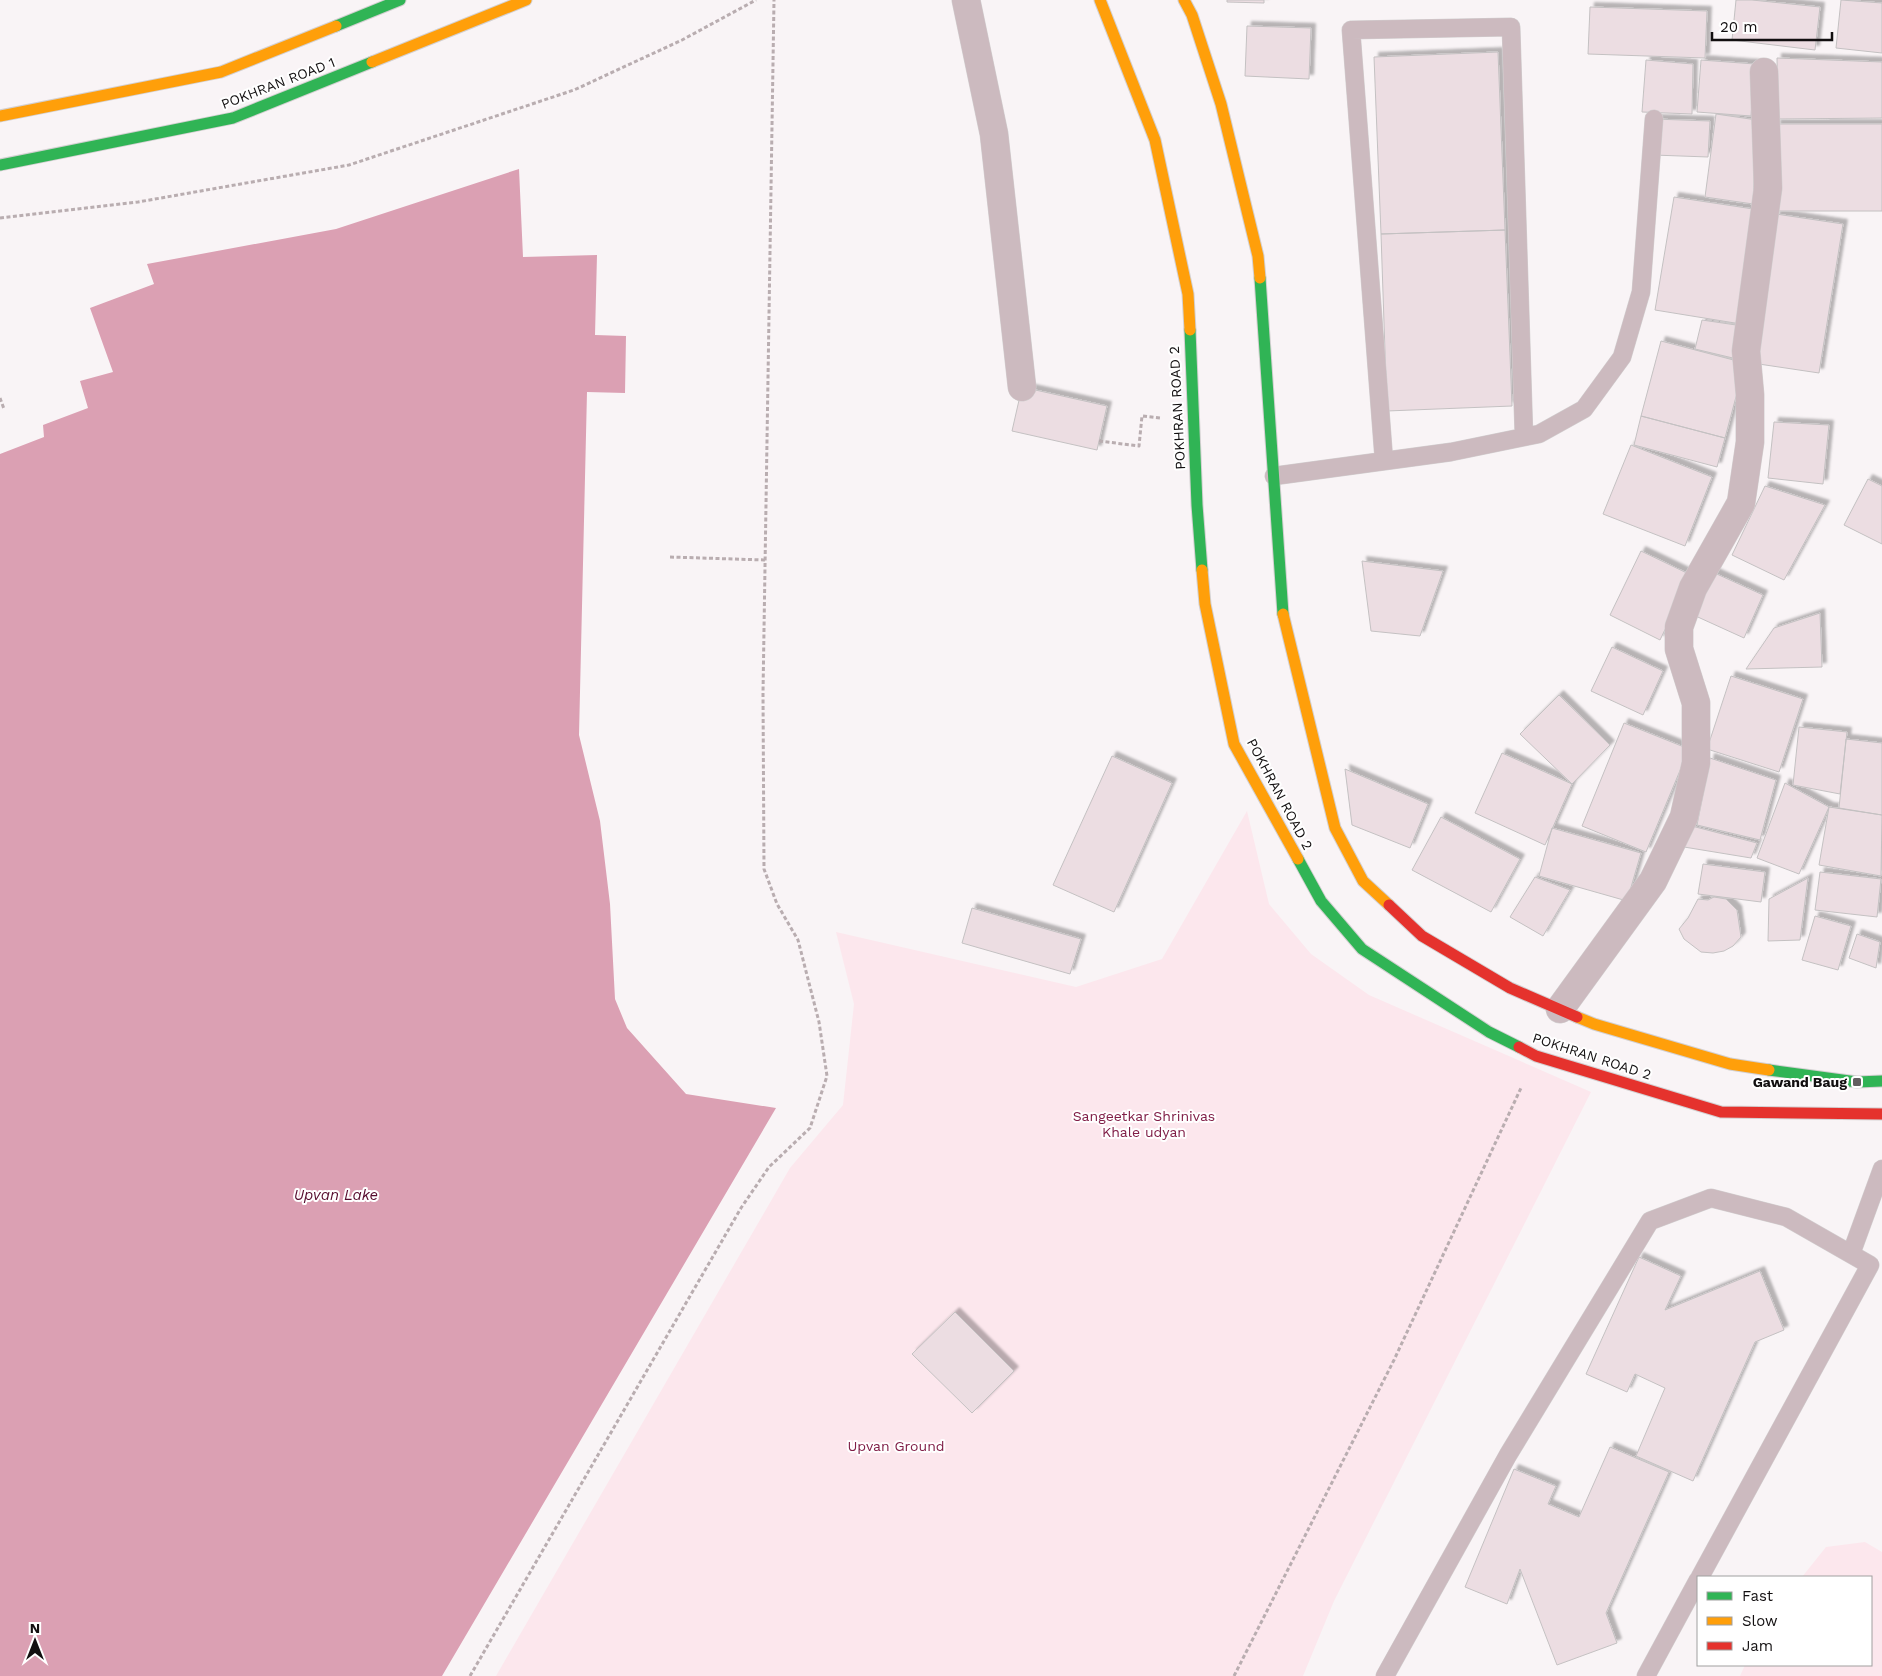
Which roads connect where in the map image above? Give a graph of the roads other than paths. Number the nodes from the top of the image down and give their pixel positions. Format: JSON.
{"nodes":[{"id":1,"x":400,"y":0,"type":"edge"},
{"id":2,"x":526,"y":0,"type":"edge"},
{"id":3,"x":966,"y":0,"type":"edge"},
{"id":4,"x":1100,"y":0,"type":"edge"},
{"id":5,"x":1184,"y":0,"type":"edge"},
{"id":6,"x":1764,"y":72,"type":"dead end"},
{"id":7,"x":0,"y":116,"type":"edge"},
{"id":8,"x":1654,"y":119,"type":"dead end"},
{"id":9,"x":0,"y":165,"type":"edge"},
{"id":10,"x":1022,"y":387,"type":"dead end"},
{"id":11,"x":1524,"y":438,"type":"junction"},
{"id":12,"x":1384,"y":461,"type":"junction"},
{"id":13,"x":1274,"y":476,"type":"junction"},
{"id":14,"x":1560,"y":1009,"type":"junction"},
{"id":15,"x":1882,"y":1082,"type":"edge"},
{"id":16,"x":1882,"y":1114,"type":"edge"},
{"id":17,"x":1882,"y":1170,"type":"edge"},
{"id":18,"x":1852,"y":1254,"type":"junction"},
{"id":19,"x":1701,"y":1576,"type":"edge"},
{"id":20,"x":1697,"y":1583,"type":"edge"},
{"id":21,"x":1384,"y":1676,"type":"edge"},
{"id":22,"x":1646,"y":1676,"type":"edge"}],
"edges":[{"from":1,"to":7,"type":"main road"},
{"from":2,"to":9,"type":"main road","name":"POKHRAN ROAD 1"},
{"from":3,"to":10,"type":"street"},
{"from":4,"to":16,"type":"main road","name":"POKHRAN ROAD 2"},
{"from":5,"to":13,"type":"main road"},
{"from":6,"to":14,"type":"street"},
{"from":8,"to":11,"type":"lane"},
{"from":11,"to":12,"type":"lane"},
{"from":11,"to":12,"type":"lane"},
{"from":12,"to":13,"type":"lane"},
{"from":13,"to":14,"type":"main road"},
{"from":14,"to":15,"type":"main road"},
{"from":17,"to":18,"type":"lane"},
{"from":18,"to":19,"type":"lane"},
{"from":18,"to":21,"type":"lane"},
{"from":20,"to":22,"type":"lane"}]}
